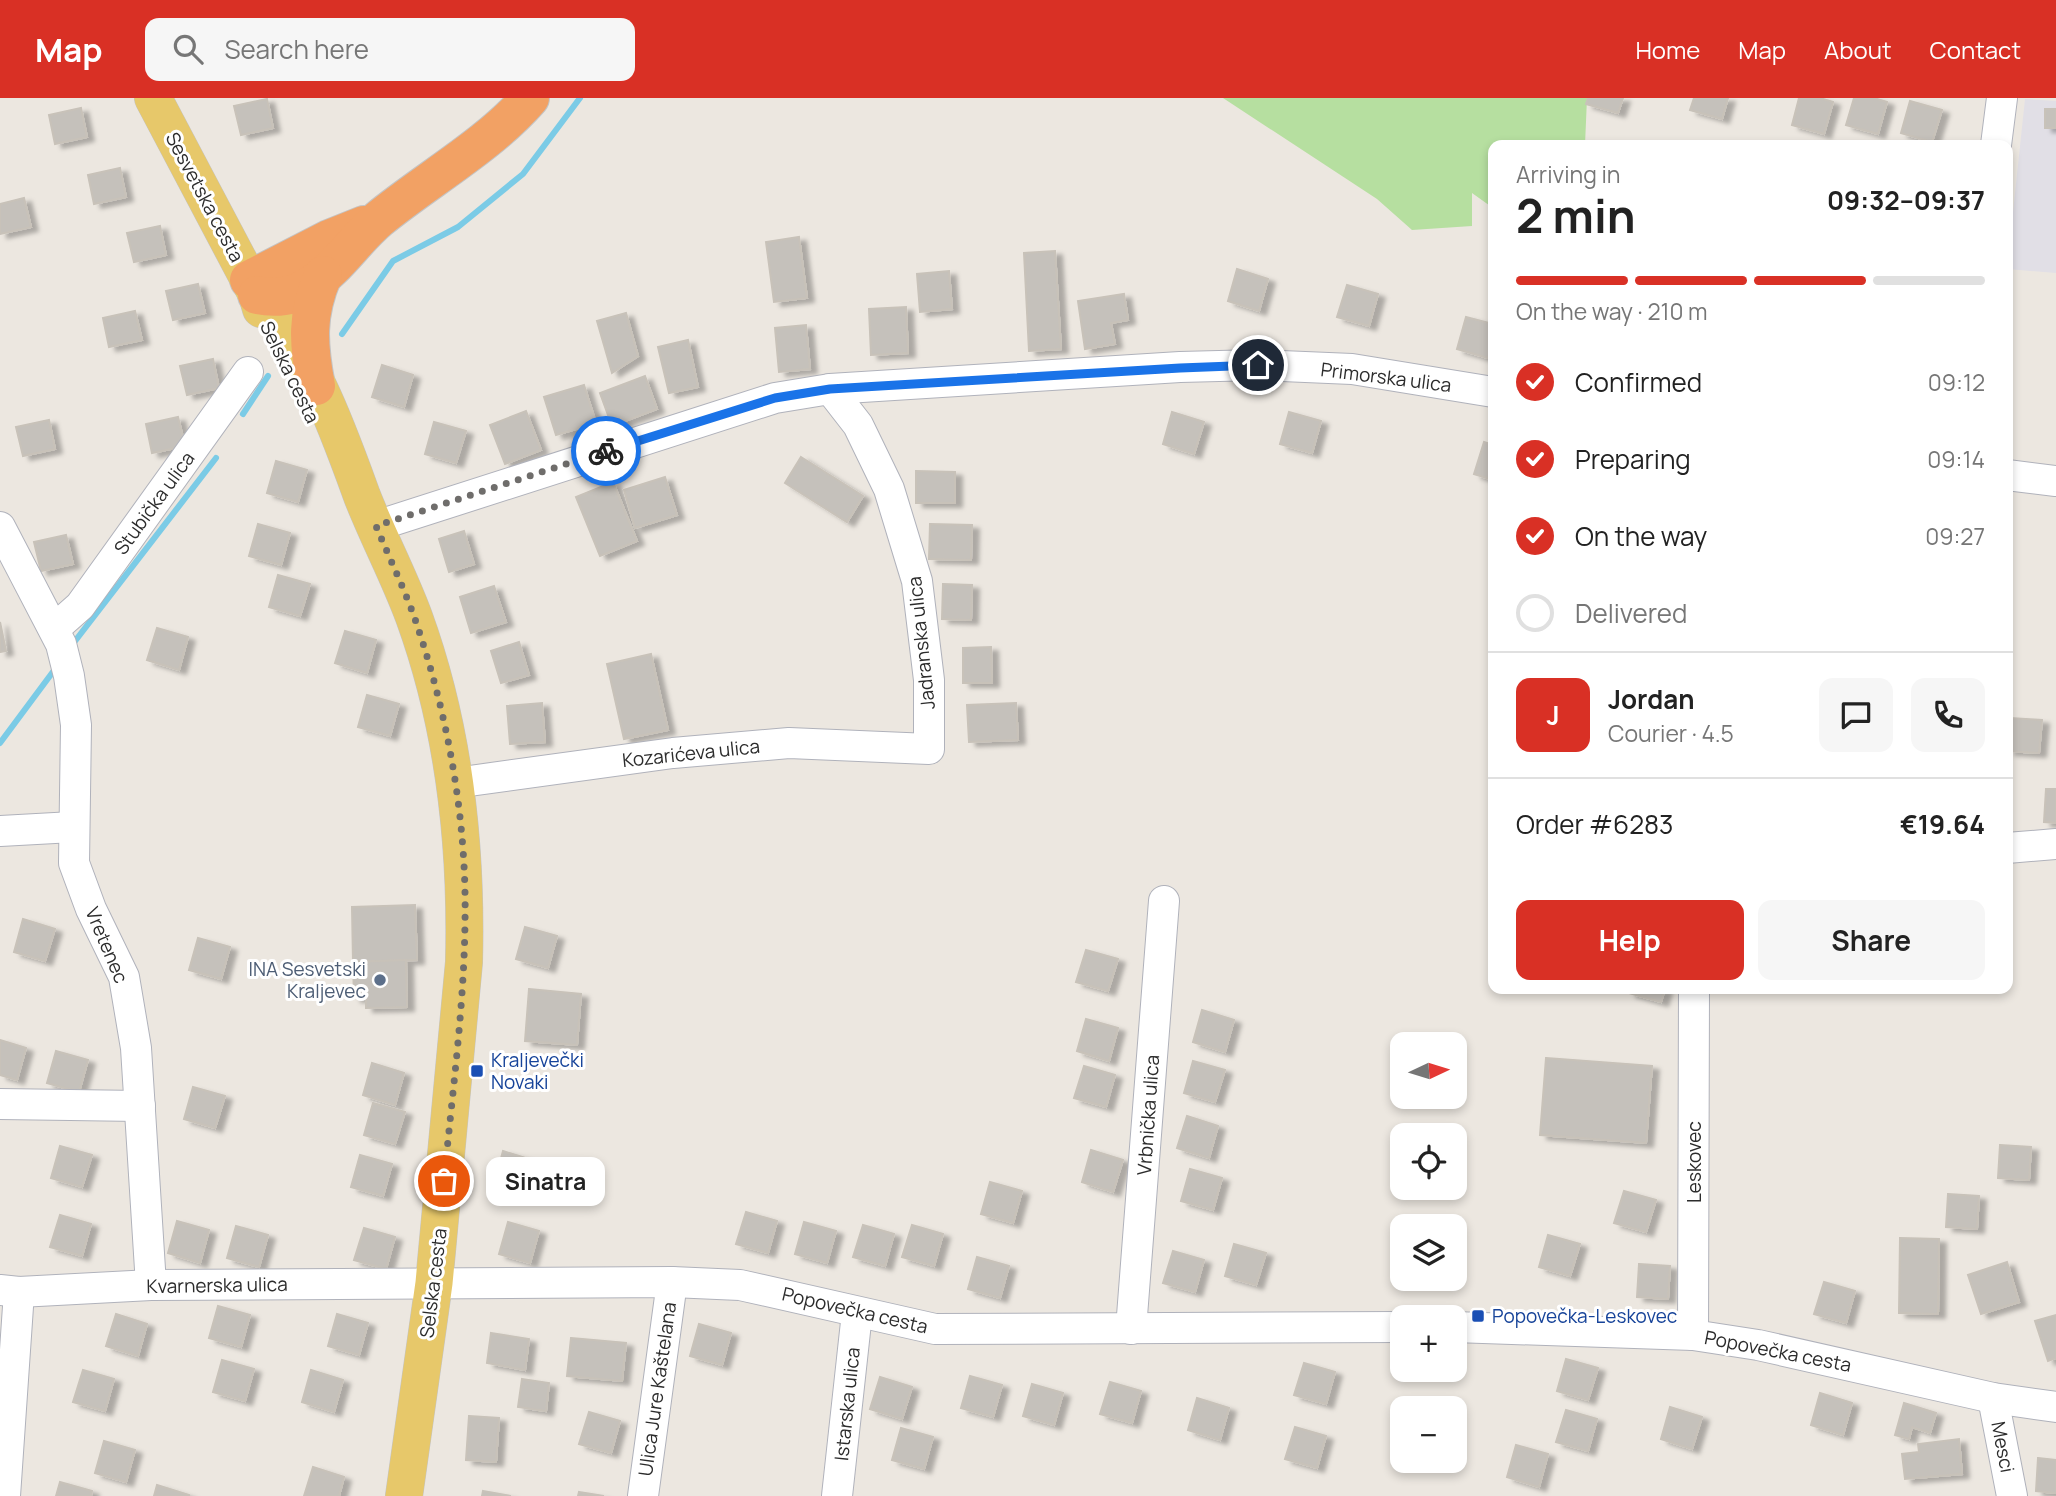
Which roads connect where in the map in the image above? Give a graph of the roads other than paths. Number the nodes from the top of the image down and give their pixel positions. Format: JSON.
{"nodes":[{"id":1,"x":153,"y":98,"type":"edge"},
{"id":2,"x":530,"y":98,"type":"edge"},
{"id":3,"x":2002,"y":98,"type":"edge"},
{"id":4,"x":1997,"y":140,"type":"edge"},
{"id":5,"x":376,"y":221,"type":"junction"},
{"id":6,"x":323,"y":275,"type":"junction"},
{"id":7,"x":253,"y":288,"type":"junction"},
{"id":8,"x":248,"y":372,"type":"dead end"},
{"id":9,"x":316,"y":386,"type":"junction"},
{"id":10,"x":830,"y":389,"type":"junction"},
{"id":11,"x":1488,"y":392,"type":"edge"},
{"id":12,"x":2013,"y":476,"type":"edge"},
{"id":13,"x":2056,"y":481,"type":"edge"},
{"id":14,"x":369,"y":512,"type":"junction"},
{"id":15,"x":0,"y":527,"type":"edge"},
{"id":16,"x":57,"y":636,"type":"junction"},
{"id":17,"x":929,"y":749,"type":"joint"},
{"id":18,"x":455,"y":783,"type":"junction"},
{"id":19,"x":73,"y":827,"type":"junction"},
{"id":20,"x":0,"y":831,"type":"edge"},
{"id":21,"x":2056,"y":844,"type":"edge"},
{"id":22,"x":2013,"y":848,"type":"edge"},
{"id":23,"x":1164,"y":901,"type":"dead end"},
{"id":24,"x":1694,"y":994,"type":"edge"},
{"id":25,"x":0,"y":1104,"type":"edge"},
{"id":26,"x":140,"y":1106,"type":"junction"},
{"id":27,"x":672,"y":1282,"type":"junction"},
{"id":28,"x":434,"y":1283,"type":"junction"},
{"id":29,"x":151,"y":1285,"type":"junction"},
{"id":30,"x":9,"y":1291,"type":"edge"},
{"id":31,"x":857,"y":1313,"type":"junction"},
{"id":32,"x":1467,"y":1326,"type":"edge"},
{"id":33,"x":1390,"y":1327,"type":"edge"},
{"id":34,"x":1131,"y":1329,"type":"junction"},
{"id":35,"x":1693,"y":1335,"type":"junction"},
{"id":36,"x":1993,"y":1398,"type":"junction"},
{"id":37,"x":2056,"y":1407,"type":"edge"},
{"id":38,"x":5,"y":1496,"type":"edge"},
{"id":39,"x":404,"y":1496,"type":"edge"},
{"id":40,"x":643,"y":1496,"type":"edge"},
{"id":41,"x":837,"y":1496,"type":"edge"},
{"id":42,"x":2012,"y":1496,"type":"edge"}],
"edges":[{"from":1,"to":7,"type":"main road","name":"Sesvetska cesta"},
{"from":2,"to":5,"type":"highway"},
{"from":3,"to":4,"type":"street"},
{"from":5,"to":6,"type":"highway"},
{"from":5,"to":7,"type":"highway"},
{"from":6,"to":7,"type":"highway"},
{"from":6,"to":9,"type":"highway"},
{"from":7,"to":9,"type":"main road","name":"Selska cesta"},
{"from":7,"to":14,"type":"main road","name":"Selska cesta"},
{"from":8,"to":16,"type":"street","name":"Stubička ulica"},
{"from":9,"to":14,"type":"main road","name":"Selska cesta"},
{"from":10,"to":11,"type":"street","name":"Primorska ulica"},
{"from":10,"to":14,"type":"street","name":"Primorska ulica"},
{"from":10,"to":17,"type":"street","name":"Jadranska ulica"},
{"from":12,"to":13,"type":"street"},
{"from":14,"to":18,"type":"main road","name":"Selska cesta"},
{"from":15,"to":16,"type":"street"},
{"from":16,"to":19,"type":"street","name":"Vretenec"},
{"from":17,"to":18,"type":"street","name":"Kozarićeva ulica"},
{"from":18,"to":28,"type":"main road","name":"Selska cesta"},
{"from":19,"to":20,"type":"street"},
{"from":19,"to":26,"type":"street","name":"Vretenec"},
{"from":21,"to":22,"type":"street"},
{"from":23,"to":34,"type":"street","name":"Vrbnička ulica"},
{"from":24,"to":35,"type":"street","name":"Leskovec"},
{"from":25,"to":26,"type":"street"},
{"from":26,"to":29,"type":"street","name":"Vretenec"},
{"from":27,"to":28,"type":"street","name":"Popovečka cesta"},
{"from":27,"to":31,"type":"street","name":"Popovečka cesta"},
{"from":27,"to":40,"type":"street","name":"Ulica Jure Kaštelana"},
{"from":28,"to":29,"type":"street","name":"Kvarnerska ulica"},
{"from":28,"to":39,"type":"main road","name":"Selska cesta"},
{"from":29,"to":30,"type":"street","name":"Kvarnerska ulica"},
{"from":30,"to":38,"type":"street"},
{"from":31,"to":34,"type":"street","name":"Popovečka cesta"},
{"from":31,"to":41,"type":"street","name":"Istarska ulica"},
{"from":32,"to":35,"type":"street","name":"Popovečka cesta"},
{"from":33,"to":34,"type":"street","name":"Popovečka cesta"},
{"from":35,"to":36,"type":"street","name":"Popovečka cesta"},
{"from":36,"to":37,"type":"street","name":"Popovečka cesta"},
{"from":36,"to":42,"type":"street","name":"Mesci"}]}
